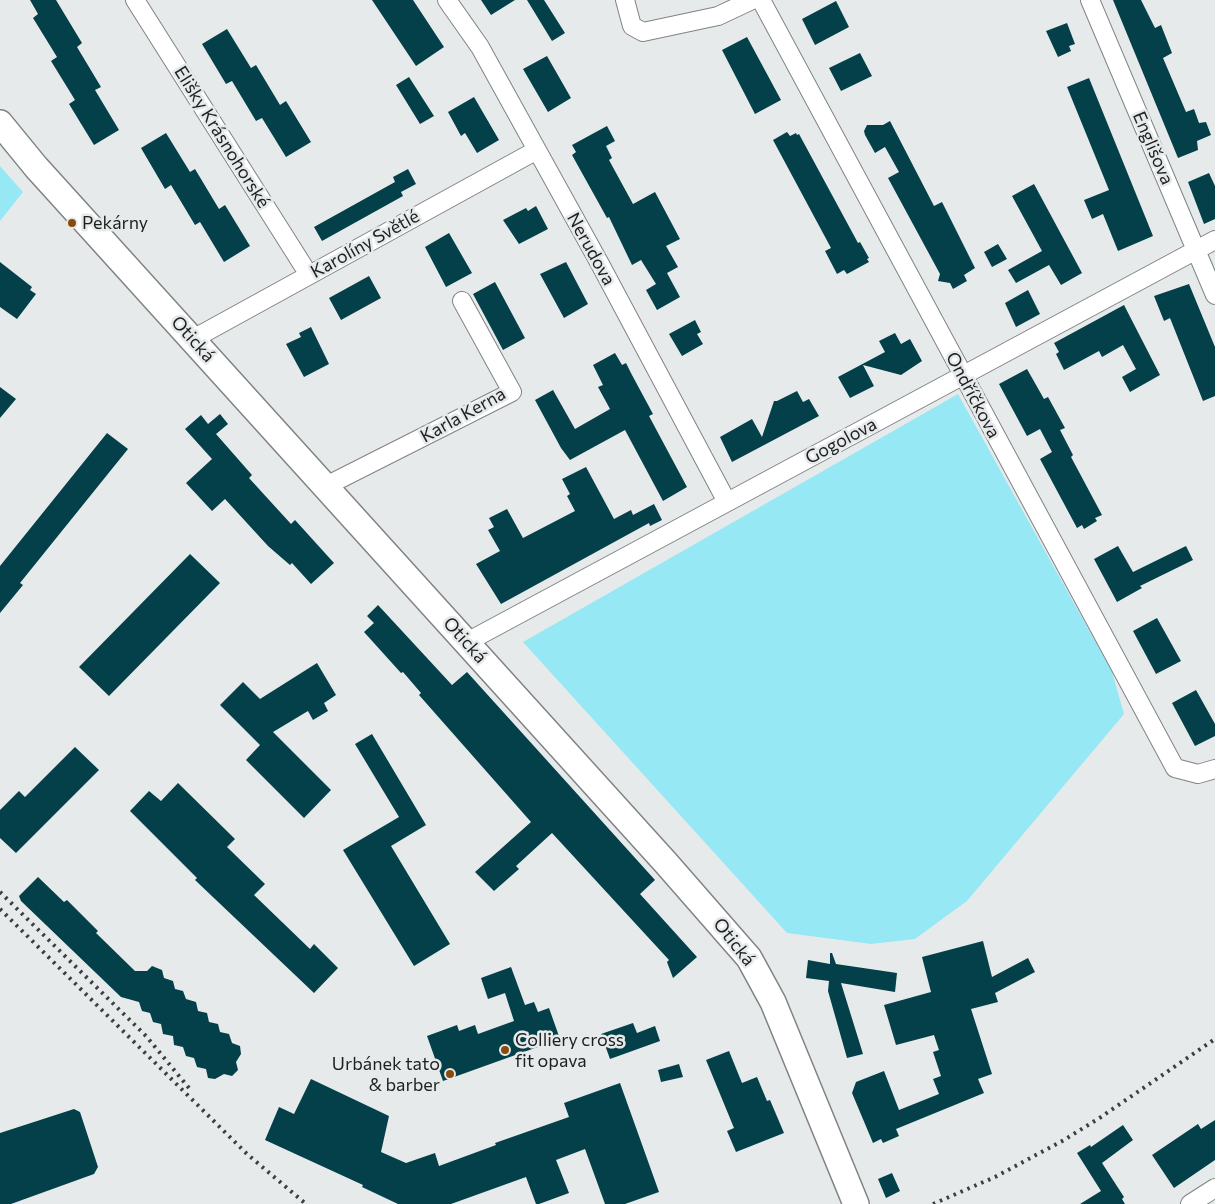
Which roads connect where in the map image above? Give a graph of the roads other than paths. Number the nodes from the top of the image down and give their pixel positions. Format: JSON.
{"nodes":[{"id":1,"x":135,"y":0,"type":"edge"},
{"id":2,"x":447,"y":0,"type":"edge"},
{"id":3,"x":625,"y":0,"type":"edge"},
{"id":4,"x":752,"y":0,"type":"edge"},
{"id":5,"x":761,"y":0,"type":"edge"},
{"id":6,"x":1090,"y":0,"type":"edge"},
{"id":7,"x":0,"y":123,"type":"edge"},
{"id":8,"x":537,"y":150,"type":"junction"},
{"id":9,"x":1215,"y":240,"type":"edge"},
{"id":10,"x":1197,"y":250,"type":"junction"},
{"id":11,"x":309,"y":275,"type":"junction"},
{"id":12,"x":1215,"y":295,"type":"edge"},
{"id":13,"x":462,"y":301,"type":"dead end"},
{"id":14,"x":192,"y":339,"type":"junction"},
{"id":15,"x":963,"y":375,"type":"junction"},
{"id":16,"x":326,"y":486,"type":"junction"},
{"id":17,"x":727,"y":502,"type":"junction"},
{"id":18,"x":467,"y":642,"type":"junction"},
{"id":19,"x":1215,"y":769,"type":"edge"},
{"id":20,"x":1215,"y":1188,"type":"edge"},
{"id":21,"x":856,"y":1204,"type":"edge"},
{"id":22,"x":1190,"y":1204,"type":"edge"}],
"edges":[{"from":1,"to":11,"type":"street","name":"Elišky Krásnohorské"},
{"from":2,"to":8,"type":"street","name":"Nerudova"},
{"from":3,"to":4,"type":"street"},
{"from":5,"to":15,"type":"street","name":"Ondříčkova"},
{"from":6,"to":10,"type":"street","name":"Englišova"},
{"from":7,"to":14,"type":"street","name":"Otická"},
{"from":8,"to":11,"type":"street","name":"Karolíny Světlé"},
{"from":8,"to":17,"type":"street","name":"Nerudova"},
{"from":9,"to":10,"type":"street","name":"Gogolova"},
{"from":10,"to":12,"type":"street","name":"Englišova"},
{"from":10,"to":15,"type":"street","name":"Gogolova"},
{"from":11,"to":14,"type":"street","name":"Karolíny Světlé"},
{"from":13,"to":16,"type":"street","name":"Karla Kerna"},
{"from":14,"to":16,"type":"street","name":"Otická"},
{"from":15,"to":17,"type":"street","name":"Gogolova"},
{"from":15,"to":19,"type":"street","name":"Ondříčkova"},
{"from":16,"to":18,"type":"street","name":"Otická"},
{"from":17,"to":18,"type":"street","name":"Gogolova"},
{"from":18,"to":21,"type":"street","name":"Otická"},
{"from":20,"to":22,"type":"street"}]}
